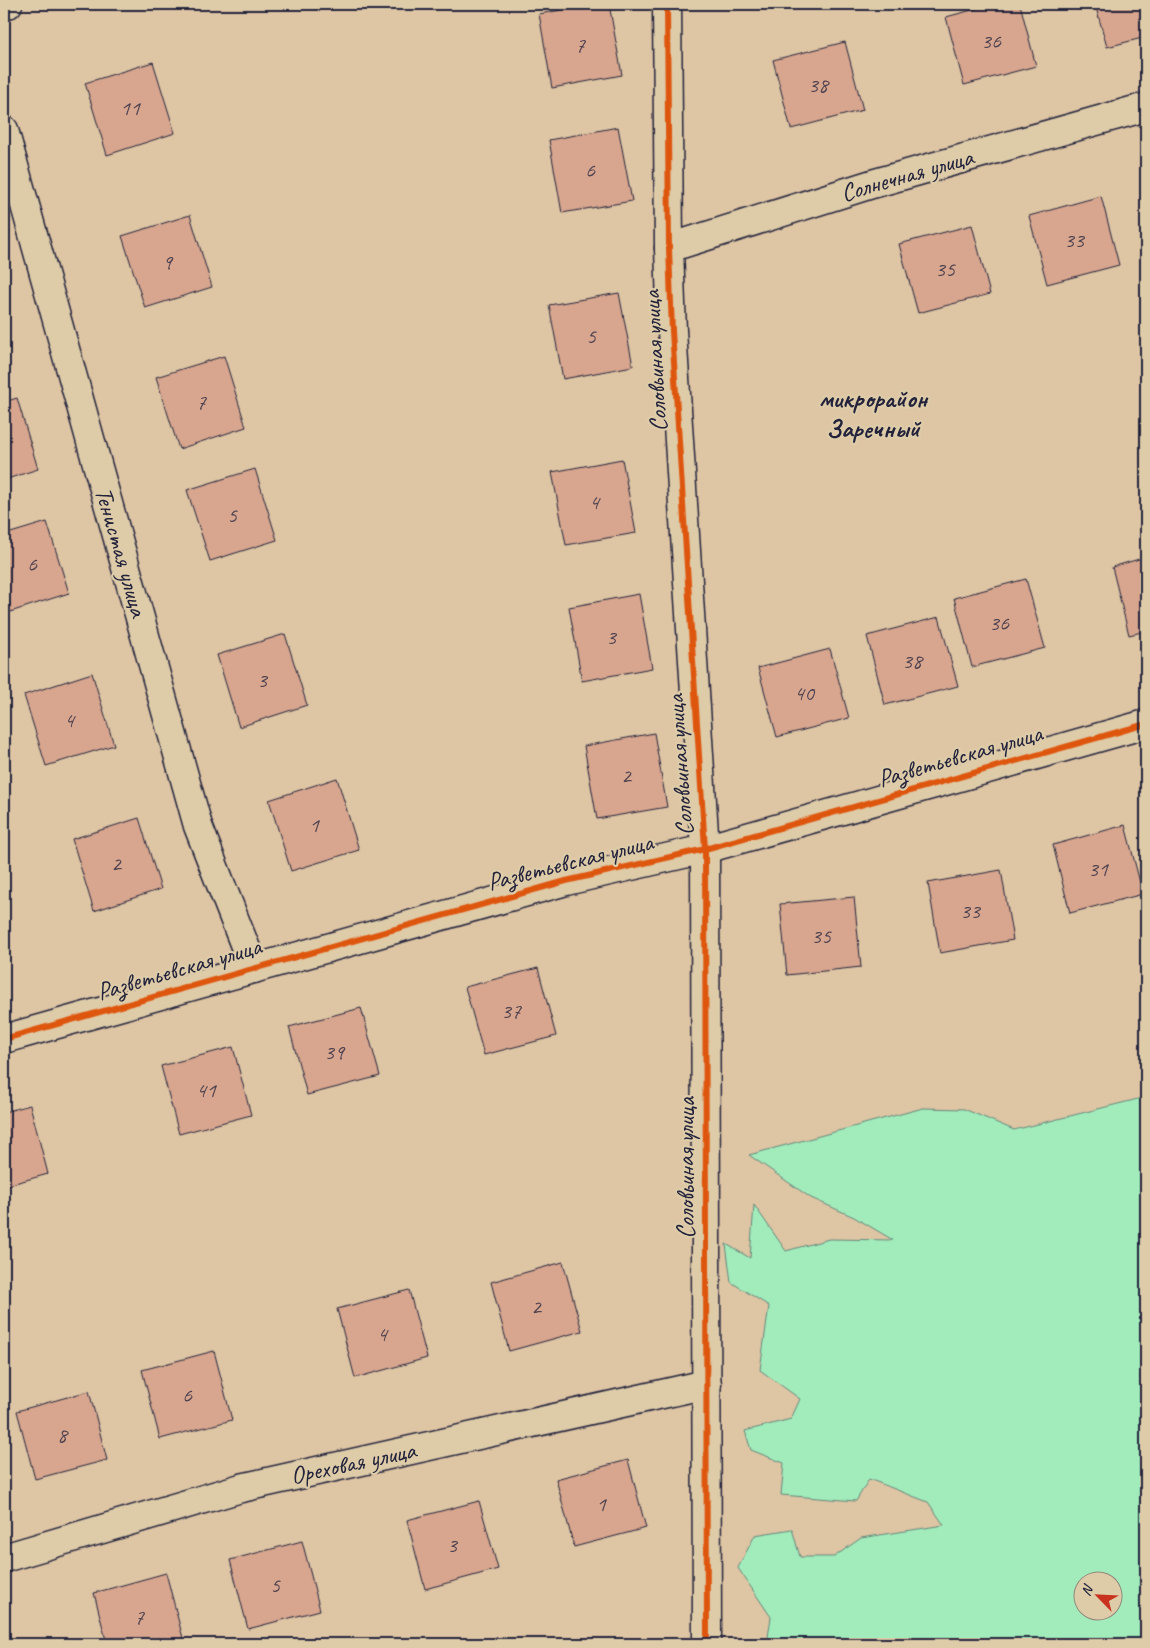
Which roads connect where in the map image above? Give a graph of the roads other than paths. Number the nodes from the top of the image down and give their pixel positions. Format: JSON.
{"nodes":[{"id":1,"x":8,"y":4,"type":"edge"},
{"id":2,"x":667,"y":4,"type":"edge"},
{"id":3,"x":4,"y":5,"type":"edge"},
{"id":4,"x":1146,"y":107,"type":"edge"},
{"id":5,"x":4,"y":130,"type":"edge"},
{"id":6,"x":669,"y":248,"type":"junction"},
{"id":7,"x":1146,"y":724,"type":"edge"},
{"id":8,"x":705,"y":849,"type":"junction"},
{"id":9,"x":254,"y":969,"type":"junction"},
{"id":10,"x":4,"y":1039,"type":"edge"},
{"id":11,"x":707,"y":1384,"type":"junction"},
{"id":12,"x":4,"y":1558,"type":"edge"},
{"id":13,"x":707,"y":1644,"type":"edge"}],
"edges":[{"from":1,"to":3,"type":"street"},
{"from":2,"to":6,"type":"street","name":"Соловьиная улица"},
{"from":4,"to":6,"type":"street","name":"Солнечная улица"},
{"from":5,"to":9,"type":"street","name":"Тенистая улица"},
{"from":6,"to":8,"type":"street","name":"Соловьиная улица"},
{"from":7,"to":8,"type":"street","name":"Разветьевская улица"},
{"from":8,"to":9,"type":"street","name":"Разветьевская улица"},
{"from":8,"to":11,"type":"street","name":"Соловьиная улица"},
{"from":9,"to":10,"type":"street","name":"Разветьевская улица"},
{"from":11,"to":12,"type":"street","name":"Ореховая улица"},
{"from":11,"to":13,"type":"street","name":"Соловьиная улица"}]}
